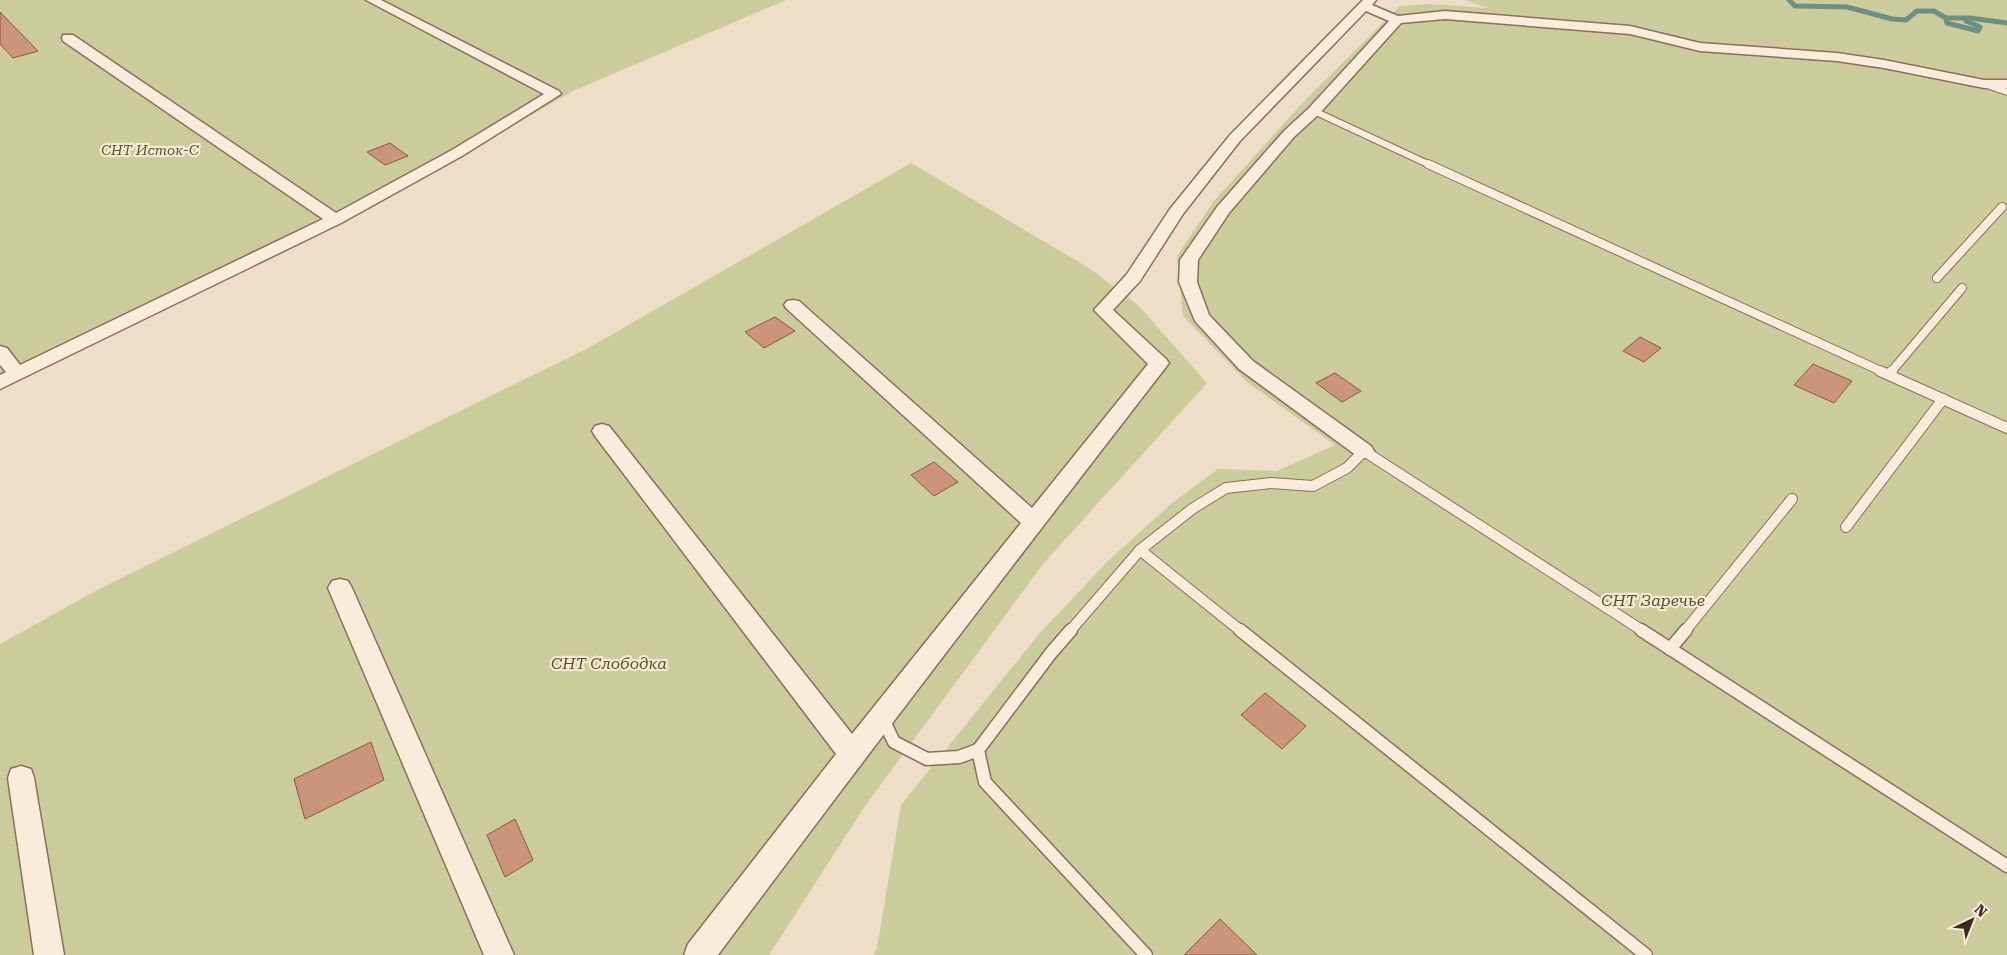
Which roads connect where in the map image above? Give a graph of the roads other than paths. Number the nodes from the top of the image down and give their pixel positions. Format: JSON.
{"nodes":[{"id":1,"x":372,"y":0,"type":"edge"},
{"id":2,"x":1367,"y":3,"type":"edge"},
{"id":3,"x":1397,"y":20,"type":"junction"},
{"id":4,"x":68,"y":38,"type":"dead end"},
{"id":5,"x":1984,"y":84,"type":"junction"},
{"id":6,"x":2007,"y":84,"type":"edge"},
{"id":7,"x":2007,"y":92,"type":"edge"},
{"id":8,"x":1314,"y":111,"type":"junction"},
{"id":9,"x":2002,"y":207,"type":"dead end"},
{"id":10,"x":335,"y":220,"type":"junction"},
{"id":11,"x":1937,"y":278,"type":"dead end"},
{"id":12,"x":1962,"y":288,"type":"dead end"},
{"id":13,"x":793,"y":305,"type":"dead end"},
{"id":14,"x":0,"y":352,"type":"edge"},
{"id":15,"x":18,"y":374,"type":"junction"},
{"id":16,"x":1889,"y":374,"type":"junction"},
{"id":17,"x":0,"y":383,"type":"edge"},
{"id":18,"x":1943,"y":399,"type":"junction"},
{"id":19,"x":2007,"y":428,"type":"edge"},
{"id":20,"x":602,"y":431,"type":"dead end"},
{"id":21,"x":1364,"y":451,"type":"junction"},
{"id":22,"x":1792,"y":499,"type":"dead end"},
{"id":23,"x":1035,"y":523,"type":"junction"},
{"id":24,"x":1846,"y":527,"type":"dead end"},
{"id":25,"x":1140,"y":550,"type":"junction"},
{"id":26,"x":340,"y":588,"type":"dead end"},
{"id":27,"x":1670,"y":649,"type":"junction"},
{"id":28,"x":881,"y":716,"type":"junction"},
{"id":29,"x":978,"y":750,"type":"junction"},
{"id":30,"x":852,"y":754,"type":"junction"},
{"id":31,"x":21,"y":778,"type":"dead end"},
{"id":32,"x":2007,"y":866,"type":"edge"},
{"id":33,"x":49,"y":955,"type":"edge"},
{"id":34,"x":499,"y":955,"type":"edge"},
{"id":35,"x":699,"y":955,"type":"edge"},
{"id":36,"x":1146,"y":955,"type":"edge"},
{"id":37,"x":1646,"y":955,"type":"edge"}],
"edges":[{"from":1,"to":10,"type":"street"},
{"from":2,"to":3,"type":"street"},
{"from":2,"to":23,"type":"street"},
{"from":3,"to":5,"type":"street"},
{"from":3,"to":8,"type":"street"},
{"from":4,"to":10,"type":"street"},
{"from":5,"to":6,"type":"street"},
{"from":5,"to":7,"type":"lane"},
{"from":8,"to":16,"type":"lane"},
{"from":8,"to":21,"type":"street"},
{"from":9,"to":11,"type":"lane"},
{"from":10,"to":15,"type":"street"},
{"from":12,"to":16,"type":"lane"},
{"from":13,"to":23,"type":"street"},
{"from":14,"to":15,"type":"street"},
{"from":15,"to":17,"type":"street"},
{"from":16,"to":18,"type":"lane"},
{"from":18,"to":19,"type":"lane"},
{"from":18,"to":24,"type":"lane"},
{"from":20,"to":30,"type":"street"},
{"from":21,"to":25,"type":"lane"},
{"from":21,"to":27,"type":"lane"},
{"from":22,"to":27,"type":"lane"},
{"from":23,"to":28,"type":"street"},
{"from":25,"to":29,"type":"lane"},
{"from":25,"to":37,"type":"lane"},
{"from":26,"to":34,"type":"street"},
{"from":27,"to":32,"type":"lane"},
{"from":28,"to":29,"type":"lane"},
{"from":28,"to":30,"type":"street"},
{"from":29,"to":36,"type":"lane"},
{"from":30,"to":35,"type":"street"},
{"from":31,"to":33,"type":"street"}]}
